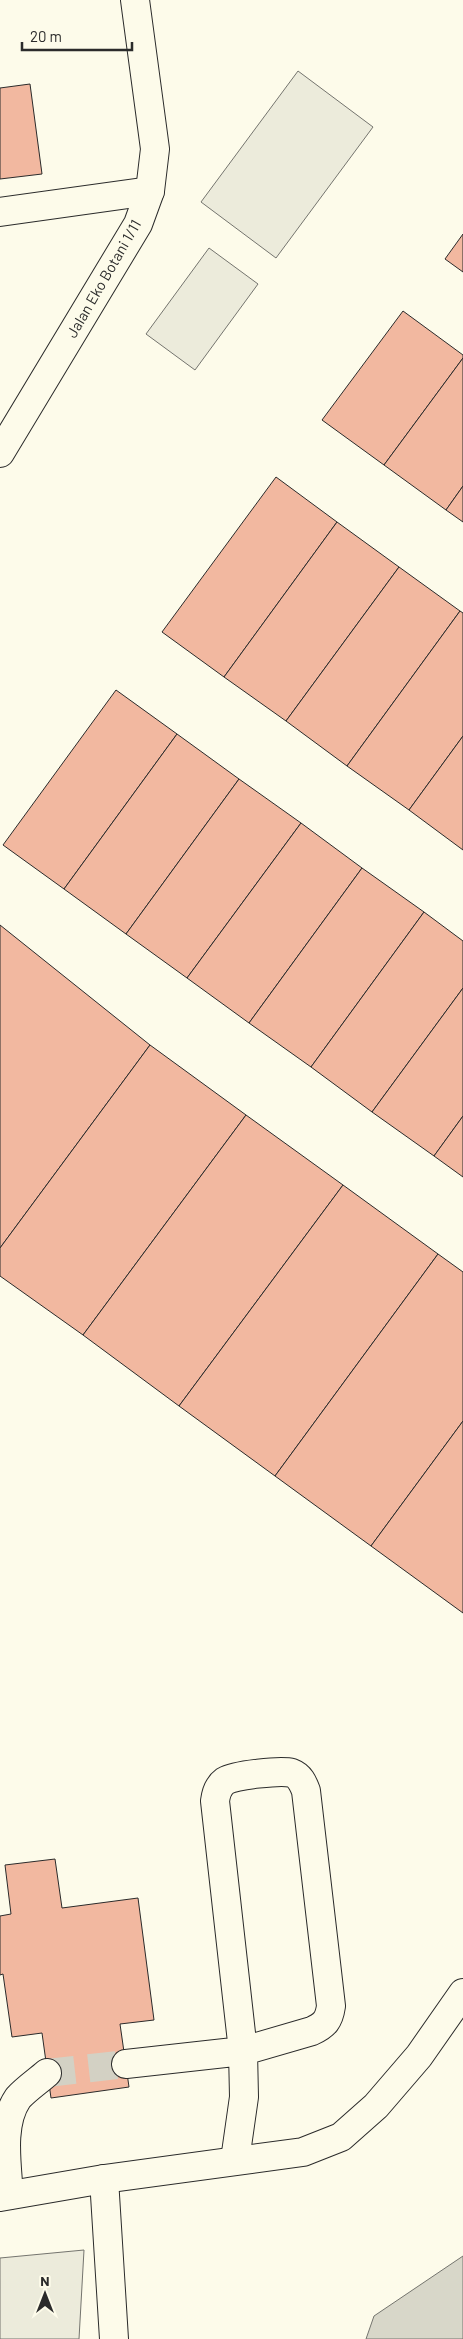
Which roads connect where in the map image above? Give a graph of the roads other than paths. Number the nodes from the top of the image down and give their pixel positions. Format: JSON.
{"nodes":[{"id":1,"x":135,"y":0,"type":"edge"},
{"id":2,"x":150,"y":192,"type":"junction"},
{"id":3,"x":0,"y":212,"type":"edge"},
{"id":4,"x":0,"y":453,"type":"edge"},
{"id":5,"x":463,"y":1993,"type":"edge"},
{"id":6,"x":243,"y":2051,"type":"junction"},
{"id":7,"x":126,"y":2064,"type":"tunnel mouth"},
{"id":8,"x":47,"y":2073,"type":"tunnel mouth"},
{"id":9,"x":235,"y":2160,"type":"junction"},
{"id":10,"x":104,"y":2179,"type":"junction"},
{"id":11,"x":4,"y":2196,"type":"edge"},
{"id":12,"x":114,"y":2339,"type":"edge"}],
"edges":[{"from":1,"to":2,"type":"street","name":"Jalan Eko Botani 1/11"},
{"from":2,"to":3,"type":"street"},
{"from":2,"to":4,"type":"street","name":"Jalan Eko Botani 1/11"},
{"from":5,"to":9,"type":"street"},
{"from":6,"to":6,"type":"street"},
{"from":6,"to":7,"type":"street"},
{"from":6,"to":9,"type":"street"},
{"from":8,"to":11,"type":"street"},
{"from":9,"to":10,"type":"street"},
{"from":10,"to":11,"type":"street"},
{"from":10,"to":12,"type":"street"}]}
